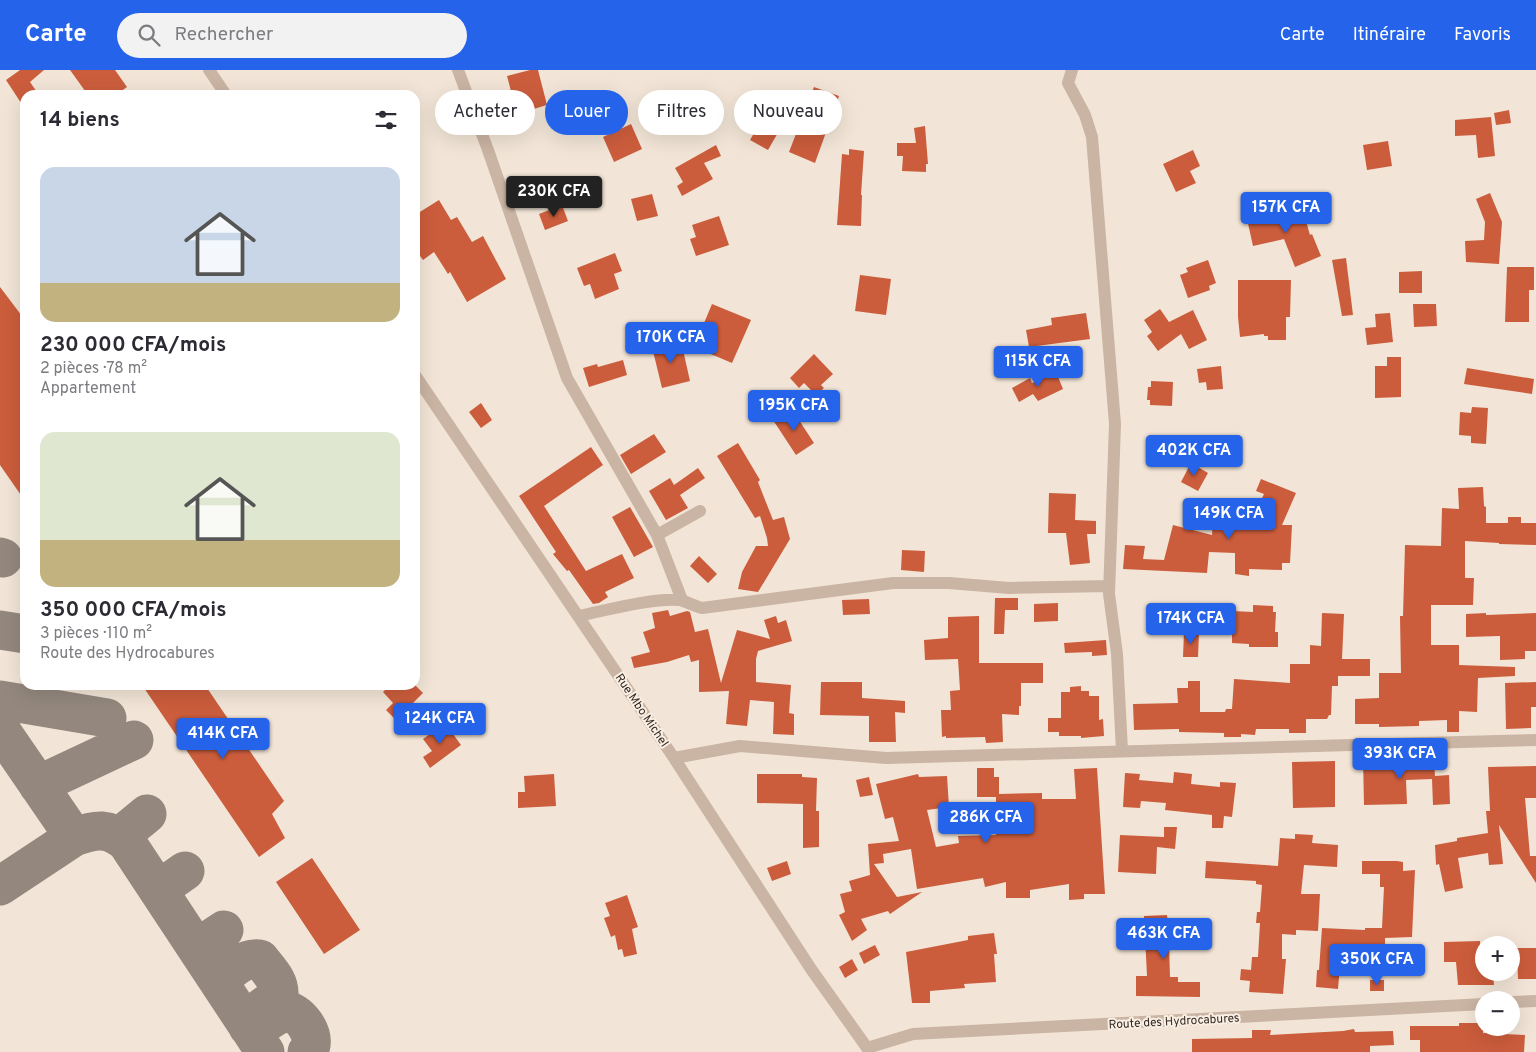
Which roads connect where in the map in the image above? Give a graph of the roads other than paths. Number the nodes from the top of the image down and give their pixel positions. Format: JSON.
{"nodes":[{"id":1,"x":209,"y":70,"type":"edge"},
{"id":2,"x":458,"y":70,"type":"edge"},
{"id":3,"x":1072,"y":70,"type":"edge"},
{"id":4,"x":223,"y":90,"type":"edge"},
{"id":5,"x":420,"y":382,"type":"edge"},
{"id":6,"x":700,"y":511,"type":"dead end"},
{"id":7,"x":657,"y":535,"type":"junction"},
{"id":8,"x":1109,"y":586,"type":"junction"},
{"id":9,"x":682,"y":600,"type":"junction"},
{"id":10,"x":578,"y":616,"type":"junction"},
{"id":11,"x":1536,"y":740,"type":"edge"},
{"id":12,"x":1122,"y":751,"type":"junction"},
{"id":13,"x":674,"y":758,"type":"junction"},
{"id":14,"x":1536,"y":1001,"type":"edge"},
{"id":15,"x":1520,"y":1002,"type":"edge"},
{"id":16,"x":1475,"y":1004,"type":"edge"},
{"id":17,"x":868,"y":1050,"type":"edge"}],
"edges":[{"from":1,"to":4,"type":"street"},
{"from":2,"to":7,"type":"street"},
{"from":3,"to":8,"type":"street"},
{"from":5,"to":10,"type":"street","name":"Rue Mbo Michel"},
{"from":6,"to":7,"type":"street"},
{"from":7,"to":9,"type":"street"},
{"from":8,"to":9,"type":"street"},
{"from":8,"to":12,"type":"street"},
{"from":9,"to":10,"type":"street"},
{"from":10,"to":13,"type":"street","name":"Rue Mbo Michel"},
{"from":11,"to":12,"type":"street"},
{"from":12,"to":13,"type":"street"},
{"from":13,"to":17,"type":"street","name":"Rue Mbo Michel"},
{"from":14,"to":15,"type":"street"},
{"from":16,"to":17,"type":"street","name":"Route des Hydrocabures"}]}
